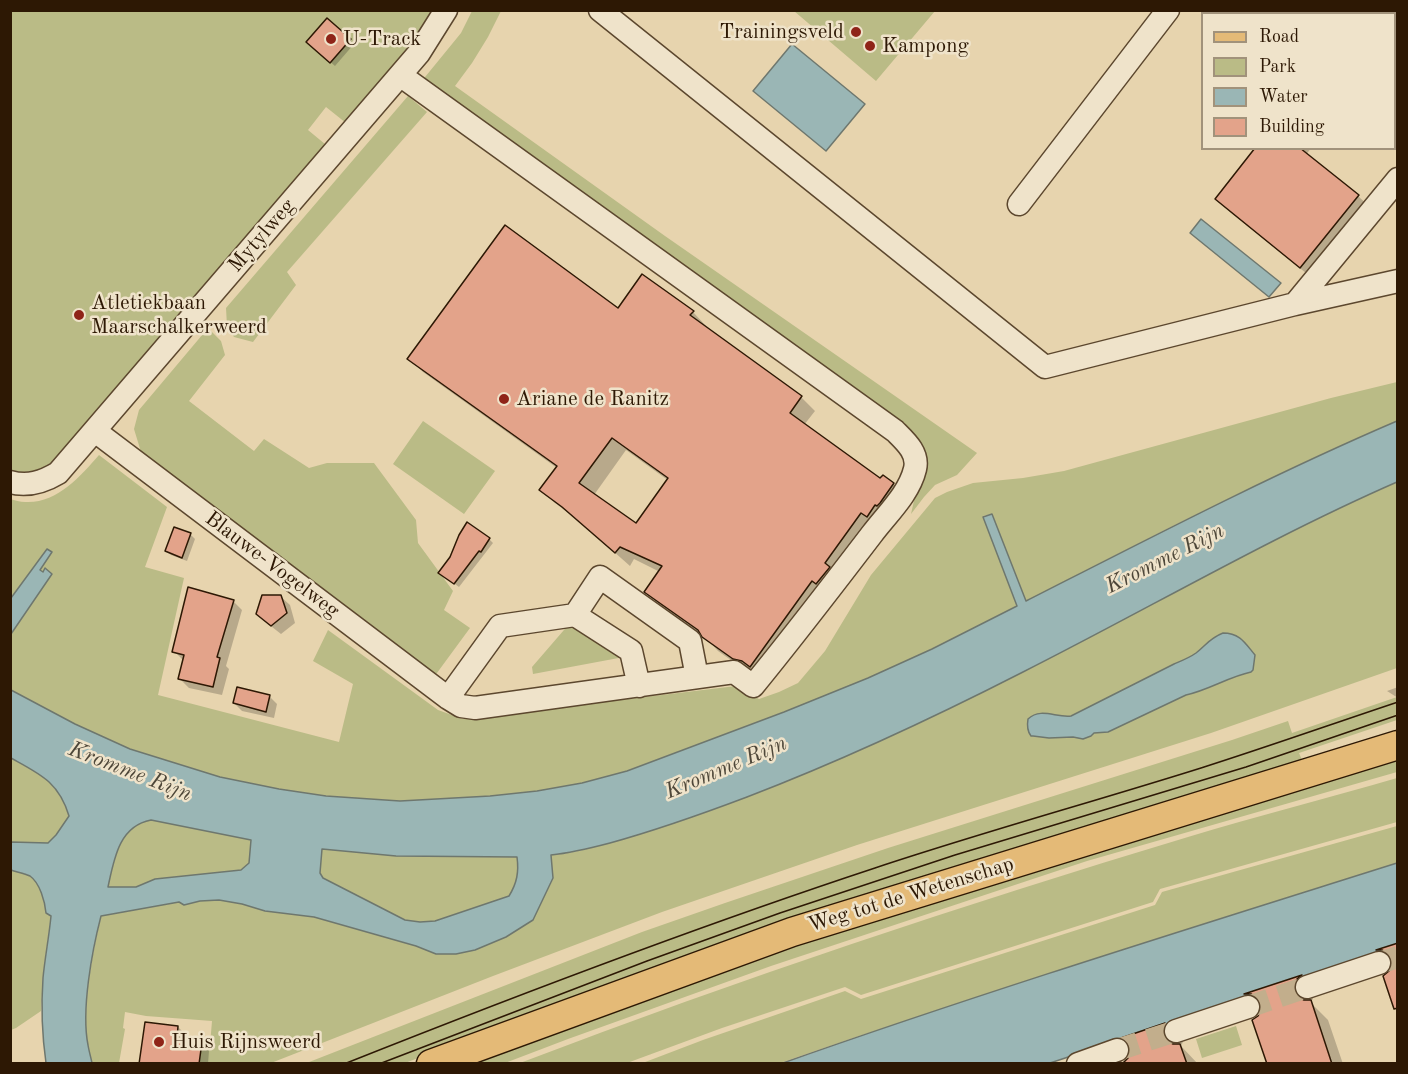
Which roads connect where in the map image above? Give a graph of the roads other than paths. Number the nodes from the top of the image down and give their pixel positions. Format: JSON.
{"nodes":[{"id":1,"x":446,"y":10,"type":"edge"},
{"id":2,"x":600,"y":10,"type":"edge"},
{"id":3,"x":1168,"y":10,"type":"edge"},
{"id":4,"x":400,"y":75,"type":"junction"},
{"id":5,"x":1398,"y":179,"type":"edge"},
{"id":6,"x":1019,"y":204,"type":"dead end"},
{"id":7,"x":1398,"y":281,"type":"edge"},
{"id":8,"x":1295,"y":304,"type":"junction"},
{"id":9,"x":95,"y":431,"type":"junction"},
{"id":10,"x":10,"y":482,"type":"edge"},
{"id":11,"x":575,"y":615,"type":"junction"},
{"id":12,"x":697,"y":677,"type":"junction"},
{"id":13,"x":639,"y":686,"type":"junction"},
{"id":14,"x":448,"y":698,"type":"junction"},
{"id":15,"x":1398,"y":745,"type":"edge"},
{"id":16,"x":1379,"y":963,"type":"tunnel mouth"},
{"id":17,"x":1307,"y":987,"type":"tunnel mouth"},
{"id":18,"x":1248,"y":1007,"type":"tunnel mouth"},
{"id":19,"x":1176,"y":1031,"type":"tunnel mouth"},
{"id":20,"x":1118,"y":1050,"type":"tunnel mouth"},
{"id":21,"x":431,"y":1064,"type":"edge"},
{"id":22,"x":1078,"y":1064,"type":"edge"}],
"edges":[{"from":1,"to":4,"type":"street","name":"Mytylweg"},
{"from":2,"to":8,"type":"street"},
{"from":3,"to":6,"type":"street"},
{"from":4,"to":9,"type":"street","name":"Mytylweg"},
{"from":4,"to":12,"type":"street","name":"Blauwe-Vogelweg"},
{"from":5,"to":8,"type":"street"},
{"from":7,"to":8,"type":"street"},
{"from":9,"to":10,"type":"street","name":"Mytylweg"},
{"from":9,"to":14,"type":"street","name":"Blauwe-Vogelweg"},
{"from":11,"to":12,"type":"street"},
{"from":11,"to":13,"type":"street"},
{"from":11,"to":14,"type":"street"},
{"from":12,"to":13,"type":"street","name":"Blauwe-Vogelweg"},
{"from":13,"to":14,"type":"street","name":"Blauwe-Vogelweg"},
{"from":15,"to":21,"type":"main road","name":"Weg tot de Wetenschap"},
{"from":16,"to":17,"type":"street"},
{"from":18,"to":19,"type":"street"},
{"from":20,"to":22,"type":"street"}]}
